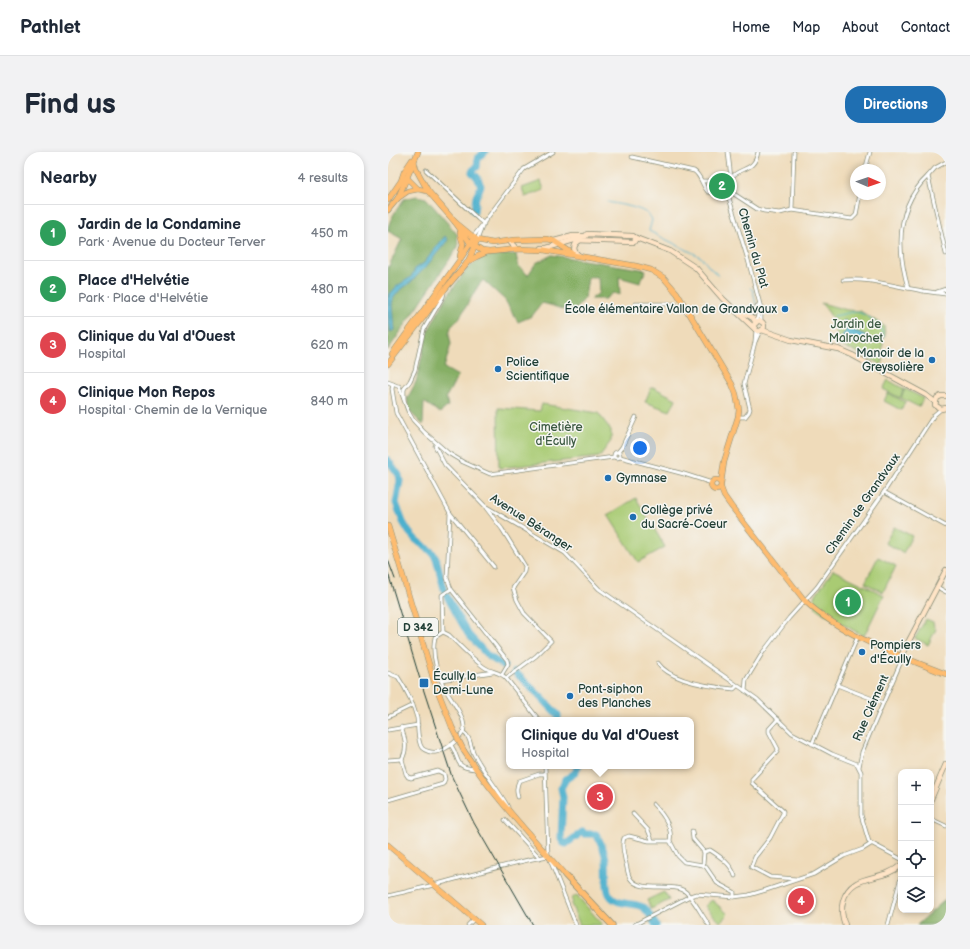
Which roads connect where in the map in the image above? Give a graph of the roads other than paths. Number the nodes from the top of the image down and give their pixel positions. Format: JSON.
{"nodes":[{"id":1,"x":417,"y":152,"type":"edge"},
{"id":2,"x":553,"y":152,"type":"edge"},
{"id":3,"x":728,"y":152,"type":"edge"},
{"id":4,"x":758,"y":152,"type":"edge"},
{"id":5,"x":794,"y":152,"type":"edge"},
{"id":6,"x":870,"y":152,"type":"edge"},
{"id":7,"x":632,"y":157,"type":"dead end"},
{"id":8,"x":946,"y":162,"type":"edge"},
{"id":9,"x":412,"y":163,"type":"junction"},
{"id":10,"x":867,"y":164,"type":"edge"},
{"id":11,"x":426,"y":170,"type":"dead end"},
{"id":12,"x":928,"y":176,"type":"junction"},
{"id":13,"x":407,"y":178,"type":"junction"},
{"id":14,"x":730,"y":179,"type":"junction"},
{"id":15,"x":401,"y":181,"type":"junction"},
{"id":16,"x":702,"y":181,"type":"junction"},
{"id":17,"x":422,"y":182,"type":"junction"},
{"id":18,"x":418,"y":189,"type":"junction"},
{"id":19,"x":428,"y":191,"type":"junction"},
{"id":20,"x":729,"y":193,"type":"junction"},
{"id":21,"x":398,"y":198,"type":"junction"},
{"id":22,"x":388,"y":200,"type":"edge"},
{"id":23,"x":859,"y":200,"type":"edge"},
{"id":24,"x":388,"y":210,"type":"edge"},
{"id":25,"x":792,"y":210,"type":"junction"},
{"id":26,"x":455,"y":222,"type":"junction"},
{"id":27,"x":484,"y":224,"type":"junction"},
{"id":28,"x":459,"y":228,"type":"junction"},
{"id":29,"x":475,"y":238,"type":"junction"},
{"id":30,"x":587,"y":238,"type":"junction"},
{"id":31,"x":542,"y":239,"type":"junction"},
{"id":32,"x":580,"y":240,"type":"junction"},
{"id":33,"x":512,"y":241,"type":"junction"},
{"id":34,"x":556,"y":243,"type":"junction"},
{"id":35,"x":472,"y":245,"type":"junction"},
{"id":36,"x":541,"y":248,"type":"junction"},
{"id":37,"x":517,"y":249,"type":"junction"},
{"id":38,"x":489,"y":252,"type":"junction"},
{"id":39,"x":946,"y":254,"type":"edge"},
{"id":40,"x":580,"y":256,"type":"junction"},
{"id":41,"x":467,"y":263,"type":"junction"},
{"id":42,"x":450,"y":273,"type":"junction"},
{"id":43,"x":843,"y":280,"type":"dead end"},
{"id":44,"x":908,"y":288,"type":"junction"},
{"id":45,"x":445,"y":289,"type":"junction"},
{"id":46,"x":946,"y":289,"type":"edge"},
{"id":47,"x":936,"y":292,"type":"junction"},
{"id":48,"x":946,"y":294,"type":"edge"},
{"id":49,"x":758,"y":298,"type":"junction"},
{"id":50,"x":429,"y":302,"type":"junction"},
{"id":51,"x":635,"y":304,"type":"dead end"},
{"id":52,"x":733,"y":308,"type":"junction"},
{"id":53,"x":429,"y":310,"type":"junction"},
{"id":54,"x":690,"y":314,"type":"junction"},
{"id":55,"x":747,"y":315,"type":"junction"},
{"id":56,"x":429,"y":319,"type":"junction"},
{"id":57,"x":758,"y":322,"type":"junction"},
{"id":58,"x":759,"y":329,"type":"junction"},
{"id":59,"x":388,"y":359,"type":"edge"},
{"id":60,"x":388,"y":364,"type":"edge"},
{"id":61,"x":388,"y":382,"type":"edge"},
{"id":62,"x":394,"y":384,"type":"junction"},
{"id":63,"x":399,"y":386,"type":"junction"},
{"id":64,"x":404,"y":388,"type":"junction"},
{"id":65,"x":926,"y":395,"type":"junction"},
{"id":66,"x":944,"y":395,"type":"edge"},
{"id":67,"x":404,"y":401,"type":"junction"},
{"id":68,"x":935,"y":404,"type":"junction"},
{"id":69,"x":944,"y":408,"type":"edge"},
{"id":70,"x":935,"y":414,"type":"junction"},
{"id":71,"x":636,"y":417,"type":"dead end"},
{"id":72,"x":738,"y":417,"type":"junction"},
{"id":73,"x":437,"y":444,"type":"junction"},
{"id":74,"x":618,"y":452,"type":"junction"},
{"id":75,"x":614,"y":457,"type":"junction"},
{"id":76,"x":620,"y":457,"type":"junction"},
{"id":77,"x":717,"y":485,"type":"junction"},
{"id":78,"x":884,"y":492,"type":"junction"},
{"id":79,"x":485,"y":506,"type":"junction"},
{"id":80,"x":450,"y":513,"type":"junction"},
{"id":81,"x":388,"y":526,"type":"edge"},
{"id":82,"x":946,"y":526,"type":"edge"},
{"id":83,"x":494,"y":567,"type":"dead end"},
{"id":84,"x":946,"y":570,"type":"edge"},
{"id":85,"x":937,"y":587,"type":"junction"},
{"id":86,"x":450,"y":591,"type":"junction"},
{"id":87,"x":946,"y":592,"type":"edge"},
{"id":88,"x":805,"y":601,"type":"junction"},
{"id":89,"x":443,"y":632,"type":"junction"},
{"id":90,"x":858,"y":636,"type":"junction"},
{"id":91,"x":903,"y":655,"type":"junction"},
{"id":92,"x":658,"y":663,"type":"dead end"},
{"id":93,"x":493,"y":672,"type":"junction"},
{"id":94,"x":388,"y":673,"type":"edge"},
{"id":95,"x":503,"y":673,"type":"junction"},
{"id":96,"x":946,"y":674,"type":"edge"},
{"id":97,"x":507,"y":676,"type":"junction"},
{"id":98,"x":441,"y":680,"type":"junction"},
{"id":99,"x":837,"y":685,"type":"junction"},
{"id":100,"x":737,"y":686,"type":"junction"},
{"id":101,"x":745,"y":691,"type":"junction"},
{"id":102,"x":883,"y":703,"type":"junction"},
{"id":103,"x":413,"y":705,"type":"junction"},
{"id":104,"x":388,"y":717,"type":"edge"},
{"id":105,"x":537,"y":717,"type":"edge"},
{"id":106,"x":778,"y":719,"type":"junction"},
{"id":107,"x":418,"y":725,"type":"junction"},
{"id":108,"x":401,"y":727,"type":"junction"},
{"id":109,"x":388,"y":730,"type":"edge"},
{"id":110,"x":463,"y":732,"type":"junction"},
{"id":111,"x":812,"y":744,"type":"junction"},
{"id":112,"x":451,"y":745,"type":"junction"},
{"id":113,"x":402,"y":759,"type":"junction"},
{"id":114,"x":388,"y":760,"type":"edge"},
{"id":115,"x":946,"y":764,"type":"edge"},
{"id":116,"x":859,"y":767,"type":"junction"},
{"id":117,"x":475,"y":769,"type":"junction"},
{"id":118,"x":545,"y":769,"type":"edge"},
{"id":119,"x":944,"y":773,"type":"edge"},
{"id":120,"x":545,"y":774,"type":"junction"},
{"id":121,"x":934,"y":793,"type":"edge"},
{"id":122,"x":518,"y":797,"type":"dead end"},
{"id":123,"x":388,"y":800,"type":"edge"},
{"id":124,"x":653,"y":804,"type":"dead end"},
{"id":125,"x":632,"y":814,"type":"dead end"},
{"id":126,"x":514,"y":816,"type":"junction"},
{"id":127,"x":505,"y":820,"type":"dead end"},
{"id":128,"x":934,"y":820,"type":"edge"},
{"id":129,"x":944,"y":825,"type":"edge"},
{"id":130,"x":692,"y":831,"type":"dead end"},
{"id":131,"x":652,"y":840,"type":"junction"},
{"id":132,"x":670,"y":841,"type":"junction"},
{"id":133,"x":871,"y":844,"type":"junction"},
{"id":134,"x":388,"y":845,"type":"edge"},
{"id":135,"x":388,"y":848,"type":"edge"},
{"id":136,"x":704,"y":852,"type":"junction"},
{"id":137,"x":548,"y":856,"type":"junction"},
{"id":138,"x":540,"y":858,"type":"junction"},
{"id":139,"x":898,"y":858,"type":"edge"},
{"id":140,"x":703,"y":865,"type":"junction"},
{"id":141,"x":898,"y":868,"type":"edge"},
{"id":142,"x":560,"y":869,"type":"junction"},
{"id":143,"x":554,"y":873,"type":"junction"},
{"id":144,"x":565,"y":875,"type":"joint"},
{"id":145,"x":735,"y":876,"type":"dead end"},
{"id":146,"x":798,"y":879,"type":"junction"},
{"id":147,"x":435,"y":885,"type":"junction"},
{"id":148,"x":898,"y":888,"type":"edge"},
{"id":149,"x":388,"y":896,"type":"edge"},
{"id":150,"x":690,"y":896,"type":"junction"},
{"id":151,"x":734,"y":897,"type":"junction"},
{"id":152,"x":586,"y":898,"type":"junction"},
{"id":153,"x":470,"y":923,"type":"edge"},
{"id":154,"x":477,"y":925,"type":"edge"},
{"id":155,"x":481,"y":925,"type":"edge"},
{"id":156,"x":576,"y":925,"type":"edge"},
{"id":157,"x":608,"y":925,"type":"edge"},
{"id":158,"x":612,"y":925,"type":"edge"},
{"id":159,"x":634,"y":925,"type":"edge"},
{"id":160,"x":709,"y":925,"type":"edge"},
{"id":161,"x":845,"y":925,"type":"edge"},
{"id":162,"x":888,"y":925,"type":"edge"}],
"edges":[{"from":1,"to":9,"type":"main road"},
{"from":2,"to":27,"type":"street"},
{"from":3,"to":14,"type":"street"},
{"from":4,"to":14,"type":"street"},
{"from":5,"to":25,"type":"street"},
{"from":6,"to":10,"type":"street"},
{"from":7,"to":16,"type":"street"},
{"from":8,"to":12,"type":"street"},
{"from":9,"to":13,"type":"main road"},
{"from":9,"to":15,"type":"main road"},
{"from":9,"to":17,"type":"main road"},
{"from":11,"to":27,"type":"street"},
{"from":12,"to":39,"type":"street"},
{"from":12,"to":44,"type":"street"},
{"from":13,"to":15,"type":"main road"},
{"from":13,"to":17,"type":"main road"},
{"from":13,"to":18,"type":"main road"},
{"from":13,"to":21,"type":"main road"},
{"from":14,"to":16,"type":"street"},
{"from":14,"to":20,"type":"street"},
{"from":15,"to":22,"type":"main road"},
{"from":16,"to":20,"type":"street"},
{"from":17,"to":19,"type":"main road"},
{"from":18,"to":19,"type":"main road"},
{"from":18,"to":21,"type":"main road"},
{"from":19,"to":26,"type":"main road"},
{"from":20,"to":25,"type":"street","name":"Chemin du Plat"},
{"from":20,"to":49,"type":"street","name":"Chemin du Plat"},
{"from":21,"to":24,"type":"main road"},
{"from":23,"to":25,"type":"street","name":"Chemin du Plat"},
{"from":26,"to":28,"type":"main road"},
{"from":26,"to":29,"type":"main road"},
{"from":27,"to":29,"type":"street"},
{"from":28,"to":35,"type":"main road"},
{"from":28,"to":42,"type":"main road"},
{"from":29,"to":33,"type":"main road"},
{"from":29,"to":35,"type":"main road"},
{"from":30,"to":32,"type":"main road"},
{"from":30,"to":34,"type":"main road"},
{"from":30,"to":52,"type":"main road"},
{"from":31,"to":33,"type":"main road"},
{"from":31,"to":34,"type":"main road"},
{"from":31,"to":36,"type":"main road"},
{"from":32,"to":34,"type":"main road"},
{"from":32,"to":40,"type":"main road"},
{"from":33,"to":37,"type":"main road"},
{"from":34,"to":36,"type":"main road"},
{"from":34,"to":40,"type":"main road"},
{"from":35,"to":38,"type":"main road"},
{"from":35,"to":41,"type":"main road"},
{"from":35,"to":42,"type":"main road"},
{"from":36,"to":37,"type":"main road"},
{"from":37,"to":38,"type":"main road"},
{"from":37,"to":40,"type":"main road"},
{"from":38,"to":41,"type":"main road"},
{"from":40,"to":54,"type":"main road"},
{"from":41,"to":45,"type":"main road"},
{"from":42,"to":50,"type":"main road"},
{"from":43,"to":44,"type":"street"},
{"from":44,"to":47,"type":"street"},
{"from":45,"to":53,"type":"main road"},
{"from":45,"to":56,"type":"street"},
{"from":46,"to":47,"type":"street"},
{"from":47,"to":48,"type":"street"},
{"from":49,"to":55,"type":"street","name":"Chemin du Plat"},
{"from":49,"to":57,"type":"street","name":"Chemin du Plat"},
{"from":50,"to":53,"type":"street"},
{"from":50,"to":59,"type":"main road"},
{"from":51,"to":54,"type":"street"},
{"from":52,"to":55,"type":"main road"},
{"from":52,"to":58,"type":"main road"},
{"from":53,"to":56,"type":"street"},
{"from":53,"to":60,"type":"main road"},
{"from":54,"to":72,"type":"main road"},
{"from":55,"to":57,"type":"main road"},
{"from":56,"to":64,"type":"street"},
{"from":57,"to":58,"type":"main road"},
{"from":57,"to":58,"type":"main road"},
{"from":58,"to":65,"type":"main road"},
{"from":58,"to":72,"type":"street"},
{"from":61,"to":62,"type":"street"},
{"from":62,"to":63,"type":"street"},
{"from":62,"to":80,"type":"street"},
{"from":63,"to":64,"type":"street"},
{"from":63,"to":67,"type":"street"},
{"from":64,"to":67,"type":"street"},
{"from":65,"to":66,"type":"main road"},
{"from":65,"to":68,"type":"main road"},
{"from":66,"to":68,"type":"main road"},
{"from":67,"to":73,"type":"street"},
{"from":68,"to":69,"type":"main road"},
{"from":68,"to":70,"type":"street","name":"Chemin de Grandvaux"},
{"from":69,"to":70,"type":"street","name":"Chemin de Grandvaux"},
{"from":70,"to":78,"type":"street","name":"Chemin de Grandvaux"},
{"from":71,"to":74,"type":"street"},
{"from":72,"to":77,"type":"main road"},
{"from":73,"to":75,"type":"street"},
{"from":73,"to":79,"type":"street","name":"Avenue Béranger"},
{"from":74,"to":75,"type":"street"},
{"from":74,"to":76,"type":"street"},
{"from":75,"to":76,"type":"street"},
{"from":76,"to":77,"type":"street"},
{"from":77,"to":88,"type":"main road"},
{"from":78,"to":82,"type":"street"},
{"from":78,"to":88,"type":"street","name":"Chemin de Grandvaux"},
{"from":79,"to":97,"type":"street"},
{"from":79,"to":100,"type":"street","name":"Avenue Béranger"},
{"from":80,"to":83,"type":"street"},
{"from":80,"to":86,"type":"street"},
{"from":81,"to":117,"type":"main road","number":"D 342","bridge":true},
{"from":84,"to":85,"type":"main road"},
{"from":85,"to":87,"type":"street"},
{"from":85,"to":91,"type":"main road"},
{"from":86,"to":89,"type":"street"},
{"from":86,"to":95,"type":"street"},
{"from":88,"to":90,"type":"main road"},
{"from":88,"to":101,"type":"street","name":"Chemin de Grandvaux"},
{"from":89,"to":93,"type":"street"},
{"from":89,"to":98,"type":"street"},
{"from":90,"to":91,"type":"main road"},
{"from":90,"to":99,"type":"street"},
{"from":91,"to":96,"type":"main road"},
{"from":91,"to":102,"type":"street","name":"Rue Clément"},
{"from":92,"to":100,"type":"street"},
{"from":93,"to":95,"type":"street"},
{"from":93,"to":98,"type":"street"},
{"from":94,"to":103,"type":"street"},
{"from":95,"to":97,"type":"street"},
{"from":97,"to":105,"type":"street"},
{"from":98,"to":110,"type":"street"},
{"from":99,"to":102,"type":"street"},
{"from":99,"to":111,"type":"street"},
{"from":100,"to":101,"type":"street","name":"Avenue Béranger"},
{"from":101,"to":106,"type":"street","name":"Avenue Béranger"},
{"from":102,"to":116,"type":"street","name":"Rue Clément"},
{"from":103,"to":104,"type":"street"},
{"from":103,"to":107,"type":"street"},
{"from":106,"to":111,"type":"street","name":"Avenue Béranger"},
{"from":106,"to":146,"type":"street"},
{"from":107,"to":108,"type":"street"},
{"from":107,"to":112,"type":"street"},
{"from":108,"to":109,"type":"street"},
{"from":108,"to":113,"type":"street"},
{"from":110,"to":112,"type":"street"},
{"from":110,"to":126,"type":"street"},
{"from":111,"to":116,"type":"street","name":"Avenue Béranger"},
{"from":112,"to":117,"type":"street"},
{"from":113,"to":114,"type":"street"},
{"from":113,"to":123,"type":"street"},
{"from":115,"to":119,"type":"main road"},
{"from":116,"to":133,"type":"street","name":"Rue Clément"},
{"from":117,"to":126,"type":"main road","number":"D 342"},
{"from":118,"to":120,"type":"street"},
{"from":119,"to":121,"type":"main road"},
{"from":120,"to":122,"type":"street"},
{"from":120,"to":137,"type":"street"},
{"from":124,"to":132,"type":"street"},
{"from":125,"to":131,"type":"street"},
{"from":126,"to":137,"type":"main road","number":"D 342"},
{"from":127,"to":138,"type":"street"},
{"from":128,"to":129,"type":"street"},
{"from":130,"to":136,"type":"street"},
{"from":131,"to":132,"type":"street"},
{"from":131,"to":150,"type":"street"},
{"from":132,"to":140,"type":"street"},
{"from":133,"to":139,"type":"street"},
{"from":133,"to":146,"type":"street"},
{"from":134,"to":147,"type":"main road"},
{"from":135,"to":147,"type":"main road"},
{"from":136,"to":140,"type":"street"},
{"from":136,"to":145,"type":"street"},
{"from":137,"to":138,"type":"street"},
{"from":137,"to":142,"type":"main road","number":"D 342"},
{"from":137,"to":143,"type":"street"},
{"from":138,"to":147,"type":"street"},
{"from":140,"to":151,"type":"street"},
{"from":141,"to":161,"type":"main road"},
{"from":142,"to":143,"type":"street"},
{"from":142,"to":144,"type":"main road","number":"D 342"},
{"from":143,"to":156,"type":"street"},
{"from":144,"to":152,"type":"highway","number":"D 342"},
{"from":146,"to":151,"type":"street"},
{"from":147,"to":149,"type":"street"},
{"from":147,"to":153,"type":"main road"},
{"from":147,"to":155,"type":"main road"},
{"from":148,"to":162,"type":"street"},
{"from":150,"to":151,"type":"street"},
{"from":150,"to":159,"type":"street"},
{"from":150,"to":160,"type":"street"},
{"from":152,"to":157,"type":"highway"},
{"from":152,"to":158,"type":"highway"},
{"from":153,"to":154,"type":"main road"}]}
